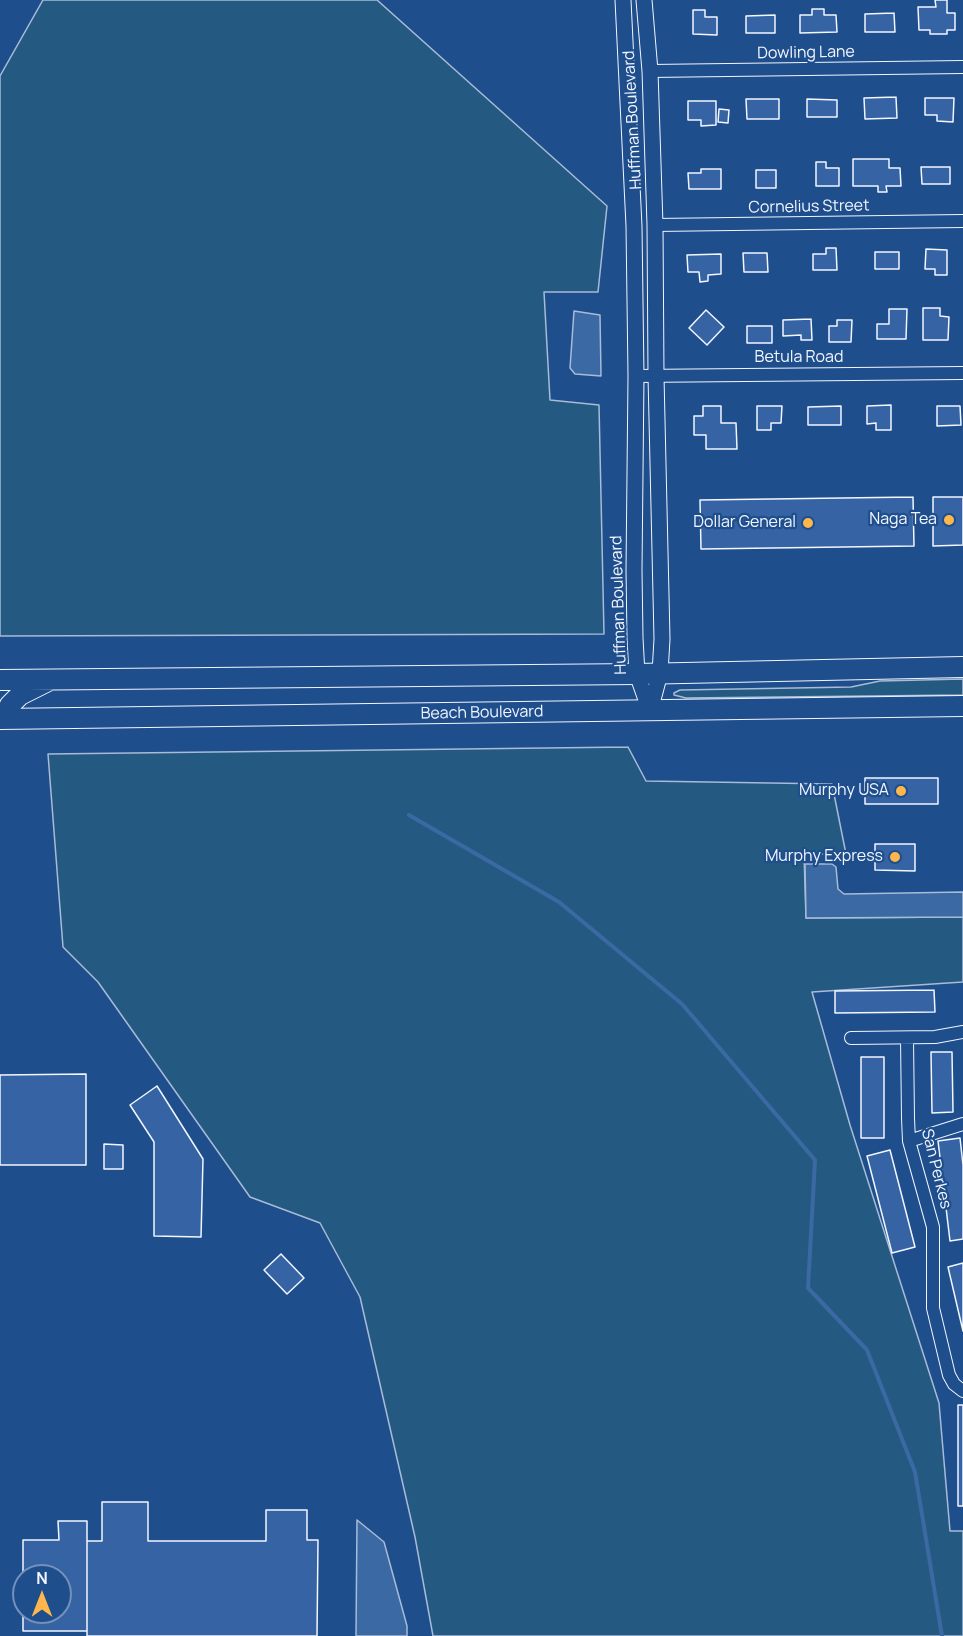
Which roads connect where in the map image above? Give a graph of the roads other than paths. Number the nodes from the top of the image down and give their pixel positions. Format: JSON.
{"nodes":[{"id":1,"x":624,"y":0,"type":"edge"},
{"id":2,"x":644,"y":0,"type":"edge"},
{"id":3,"x":963,"y":67,"type":"edge"},
{"id":4,"x":650,"y":71,"type":"junction"},
{"id":5,"x":963,"y":221,"type":"edge"},
{"id":6,"x":655,"y":225,"type":"junction"},
{"id":7,"x":963,"y":373,"type":"edge"},
{"id":8,"x":636,"y":376,"type":"junction"},
{"id":9,"x":656,"y":376,"type":"junction"},
{"id":10,"x":636,"y":414,"type":"junction"},
{"id":11,"x":658,"y":482,"type":"junction"},
{"id":12,"x":963,"y":667,"type":"edge"},
{"id":13,"x":660,"y":673,"type":"junction"},
{"id":14,"x":637,"y":674,"type":"junction"},
{"id":15,"x":0,"y":680,"type":"edge"},
{"id":16,"x":52,"y":680,"type":"junction"},
{"id":17,"x":963,"y":706,"type":"edge"},
{"id":18,"x":650,"y":711,"type":"junction"},
{"id":19,"x":1,"y":715,"type":"edge"},
{"id":20,"x":963,"y":1032,"type":"edge"},
{"id":21,"x":851,"y":1038,"type":"dead end"},
{"id":22,"x":907,"y":1039,"type":"junction"},
{"id":23,"x":963,"y":1124,"type":"edge"},
{"id":24,"x":909,"y":1141,"type":"junction"},
{"id":25,"x":963,"y":1391,"type":"edge"}],
"edges":[{"from":1,"to":8,"type":"street","name":"Huffman Boulevard"},
{"from":2,"to":4,"type":"street","name":"Huffman Boulevard"},
{"from":3,"to":4,"type":"street","name":"Dowling Lane"},
{"from":4,"to":6,"type":"street","name":"Huffman Boulevard"},
{"from":5,"to":6,"type":"street","name":"Cornelius Street"},
{"from":6,"to":9,"type":"street","name":"Huffman Boulevard"},
{"from":7,"to":9,"type":"street","name":"Betula Road"},
{"from":8,"to":9,"type":"street","name":"Betula Road"},
{"from":8,"to":10,"type":"street","name":"Huffman Boulevard"},
{"from":9,"to":11,"type":"street","name":"Huffman Boulevard"},
{"from":10,"to":11,"type":"street"},
{"from":10,"to":14,"type":"street","name":"Huffman Boulevard"},
{"from":11,"to":13,"type":"street","name":"Huffman Boulevard"},
{"from":12,"to":13,"type":"highway"},
{"from":13,"to":14,"type":"highway"},
{"from":13,"to":18,"type":"street","name":"Huffman Boulevard"},
{"from":14,"to":16,"type":"highway"},
{"from":14,"to":18,"type":"street","name":"Huffman Boulevard"},
{"from":15,"to":16,"type":"highway"},
{"from":16,"to":19,"type":"highway"},
{"from":17,"to":18,"type":"highway","name":"Beach Boulevard"},
{"from":18,"to":19,"type":"highway","name":"Beach Boulevard"},
{"from":20,"to":22,"type":"street"},
{"from":21,"to":22,"type":"street"},
{"from":22,"to":24,"type":"street","name":"San Perkes"},
{"from":23,"to":24,"type":"street"},
{"from":24,"to":25,"type":"street","name":"San Perkes"}]}
